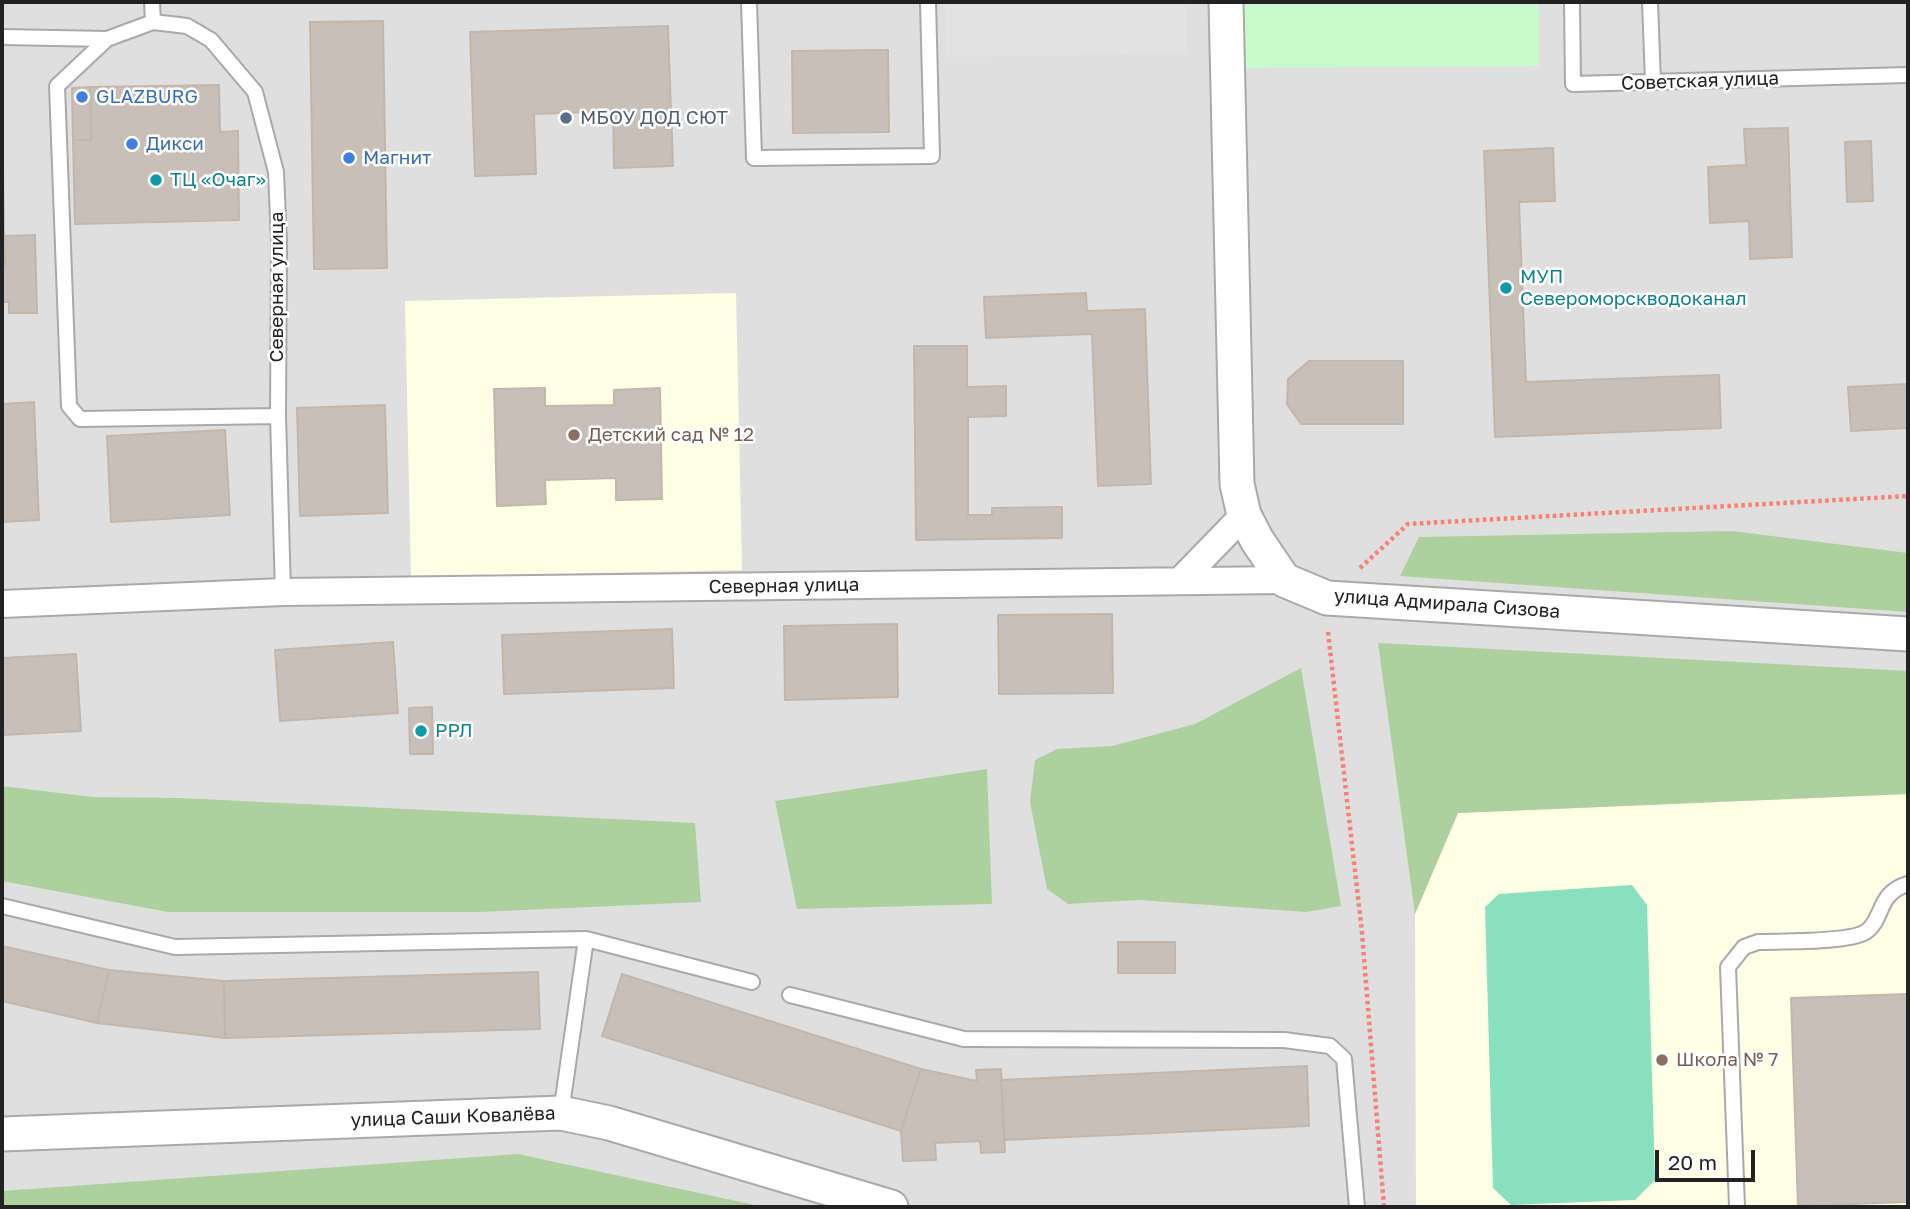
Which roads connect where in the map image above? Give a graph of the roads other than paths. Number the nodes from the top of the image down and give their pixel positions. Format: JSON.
{"nodes":[{"id":1,"x":152,"y":2,"type":"edge"},
{"id":2,"x":749,"y":2,"type":"edge"},
{"id":3,"x":928,"y":2,"type":"edge"},
{"id":4,"x":1226,"y":2,"type":"edge"},
{"id":5,"x":1572,"y":2,"type":"edge"},
{"id":6,"x":1650,"y":2,"type":"edge"},
{"id":7,"x":153,"y":22,"type":"junction"},
{"id":8,"x":2,"y":37,"type":"edge"},
{"id":9,"x":107,"y":38,"type":"junction"},
{"id":10,"x":1908,"y":75,"type":"edge"},
{"id":11,"x":1653,"y":82,"type":"junction"},
{"id":12,"x":278,"y":416,"type":"junction"},
{"id":13,"x":1244,"y":515,"type":"junction"},
{"id":14,"x":1284,"y":580,"type":"junction"},
{"id":15,"x":1180,"y":581,"type":"junction"},
{"id":16,"x":283,"y":592,"type":"junction"},
{"id":17,"x":2,"y":604,"type":"edge"},
{"id":18,"x":1908,"y":634,"type":"edge"},
{"id":19,"x":1908,"y":884,"type":"edge"},
{"id":20,"x":2,"y":906,"type":"edge"},
{"id":21,"x":586,"y":939,"type":"junction"},
{"id":22,"x":752,"y":982,"type":"dead end"},
{"id":23,"x":790,"y":995,"type":"dead end"},
{"id":24,"x":561,"y":1113,"type":"junction"},
{"id":25,"x":2,"y":1133,"type":"edge"},
{"id":26,"x":891,"y":1207,"type":"edge"},
{"id":27,"x":1357,"y":1207,"type":"edge"},
{"id":28,"x":1737,"y":1207,"type":"edge"}],
"edges":[{"from":1,"to":7,"type":"lane"},
{"from":2,"to":3,"type":"lane"},
{"from":4,"to":13,"type":"street"},
{"from":5,"to":11,"type":"lane","name":"Советская улица"},
{"from":6,"to":11,"type":"lane"},
{"from":7,"to":9,"type":"lane"},
{"from":7,"to":12,"type":"lane","name":"Северная улица"},
{"from":8,"to":9,"type":"lane"},
{"from":9,"to":12,"type":"lane"},
{"from":10,"to":11,"type":"lane","name":"Советская улица"},
{"from":12,"to":16,"type":"lane","name":"Северная улица"},
{"from":13,"to":14,"type":"street"},
{"from":13,"to":15,"type":"street"},
{"from":14,"to":15,"type":"street","name":"Северная улица"},
{"from":14,"to":18,"type":"street","name":"улица Адмирала Сизова"},
{"from":15,"to":16,"type":"street","name":"Северная улица"},
{"from":16,"to":17,"type":"street","name":"Северная улица"},
{"from":19,"to":28,"type":"lane"},
{"from":20,"to":21,"type":"lane"},
{"from":21,"to":22,"type":"lane"},
{"from":21,"to":24,"type":"lane"},
{"from":23,"to":27,"type":"lane"},
{"from":24,"to":25,"type":"street","name":"улица Саши Ковалёва"},
{"from":24,"to":26,"type":"street","name":"улица Саши Ковалёва"}]}
